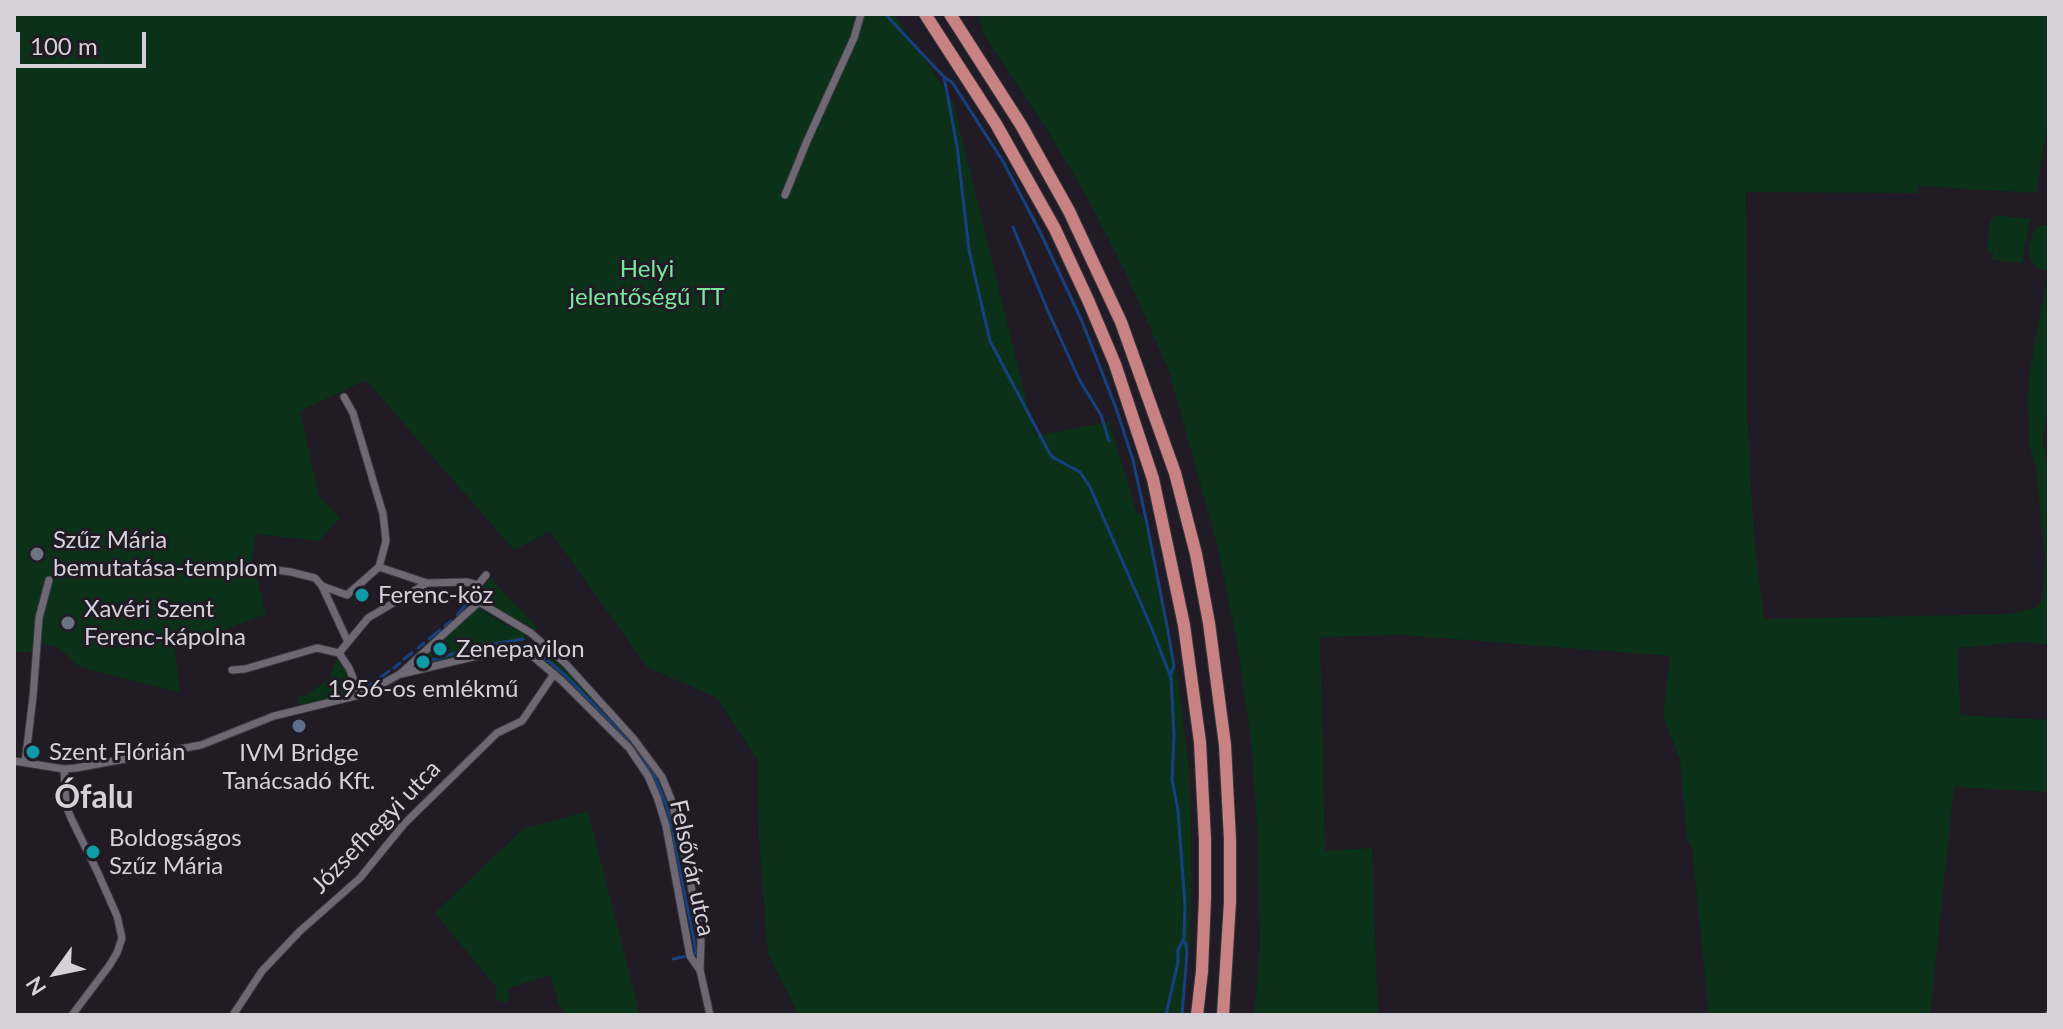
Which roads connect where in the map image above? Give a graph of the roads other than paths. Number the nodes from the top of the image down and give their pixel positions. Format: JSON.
{"nodes":[{"id":1,"x":861,"y":14,"type":"edge"},
{"id":2,"x":925,"y":14,"type":"edge"},
{"id":3,"x":950,"y":14,"type":"edge"},
{"id":4,"x":785,"y":195,"type":"dead end"},
{"id":5,"x":344,"y":397,"type":"dead end"},
{"id":6,"x":379,"y":567,"type":"junction"},
{"id":7,"x":268,"y":569,"type":"dead end"},
{"id":8,"x":486,"y":575,"type":"dead end"},
{"id":9,"x":49,"y":580,"type":"dead end"},
{"id":10,"x":427,"y":583,"type":"junction"},
{"id":11,"x":478,"y":585,"type":"junction"},
{"id":12,"x":322,"y":586,"type":"junction"},
{"id":13,"x":479,"y":602,"type":"junction"},
{"id":14,"x":530,"y":641,"type":"junction"},
{"id":15,"x":348,"y":642,"type":"junction"},
{"id":16,"x":339,"y":653,"type":"junction"},
{"id":17,"x":232,"y":670,"type":"dead end"},
{"id":18,"x":400,"y":674,"type":"junction"},
{"id":19,"x":554,"y":674,"type":"junction"},
{"id":20,"x":360,"y":695,"type":"junction"},
{"id":21,"x":14,"y":761,"type":"edge"},
{"id":22,"x":25,"y":763,"type":"junction"},
{"id":23,"x":64,"y":769,"type":"junction"},
{"id":24,"x":700,"y":970,"type":"junction"},
{"id":25,"x":72,"y":1015,"type":"edge"},
{"id":26,"x":233,"y":1015,"type":"edge"},
{"id":27,"x":710,"y":1015,"type":"edge"},
{"id":28,"x":1197,"y":1015,"type":"edge"},
{"id":29,"x":1223,"y":1015,"type":"edge"}],
"edges":[{"from":1,"to":4,"type":"street"},
{"from":2,"to":28,"type":"highway"},
{"from":3,"to":29,"type":"highway"},
{"from":5,"to":6,"type":"street"},
{"from":6,"to":10,"type":"street"},
{"from":6,"to":12,"type":"street"},
{"from":7,"to":12,"type":"street"},
{"from":8,"to":11,"type":"street"},
{"from":9,"to":22,"type":"street"},
{"from":10,"to":11,"type":"street"},
{"from":10,"to":15,"type":"street"},
{"from":11,"to":13,"type":"street"},
{"from":12,"to":15,"type":"street"},
{"from":13,"to":14,"type":"street","name":"Felsővár utca"},
{"from":13,"to":18,"type":"street"},
{"from":14,"to":18,"type":"street"},
{"from":14,"to":19,"type":"street","name":"Felsővár utca"},
{"from":14,"to":24,"type":"street","name":"Felsővár utca"},
{"from":15,"to":16,"type":"street"},
{"from":16,"to":17,"type":"street"},
{"from":16,"to":20,"type":"street"},
{"from":18,"to":20,"type":"street"},
{"from":19,"to":24,"type":"street","name":"Felsővár utca"},
{"from":19,"to":26,"type":"street","name":"Józsefhegyi utca"},
{"from":20,"to":23,"type":"street"},
{"from":21,"to":22,"type":"street"},
{"from":22,"to":23,"type":"street"},
{"from":23,"to":25,"type":"street"},
{"from":24,"to":27,"type":"street","name":"Felsővár utca"}]}
